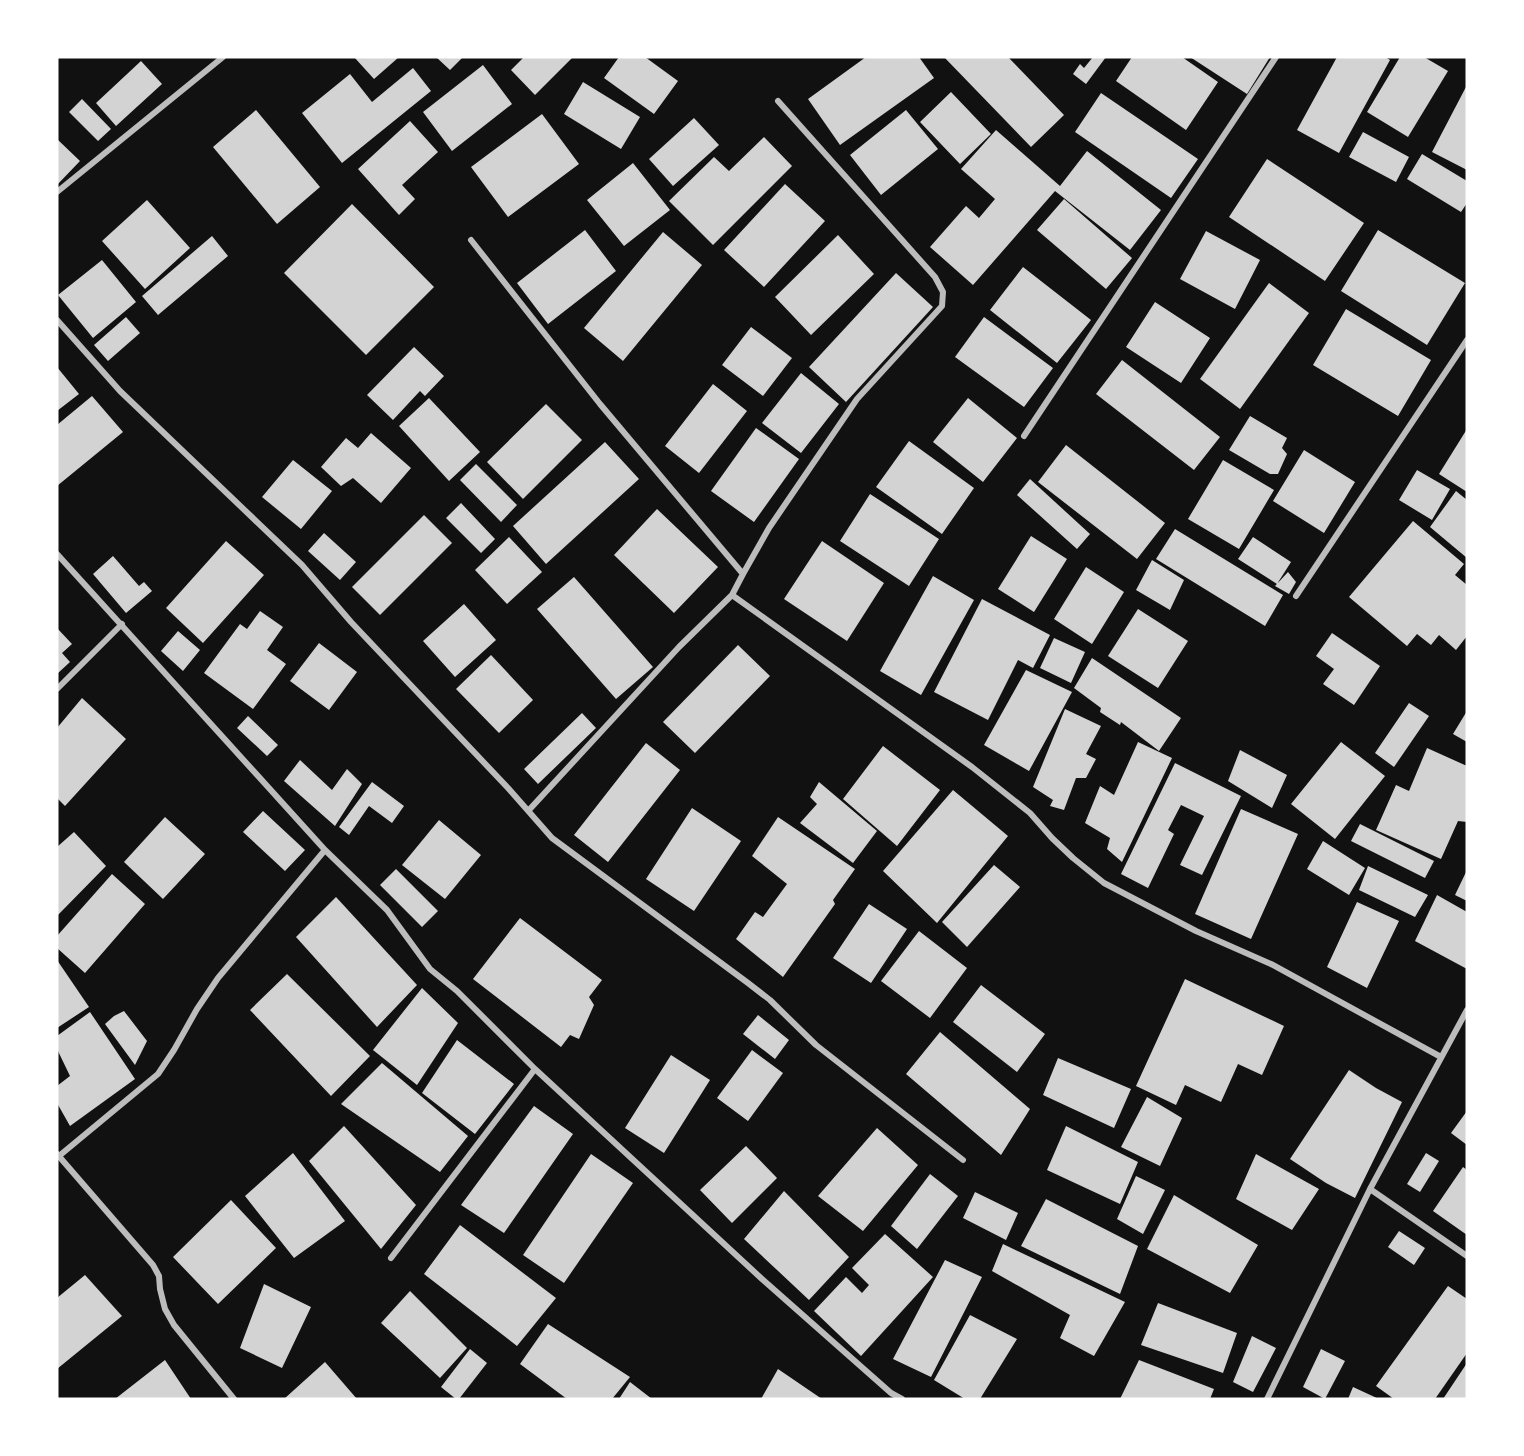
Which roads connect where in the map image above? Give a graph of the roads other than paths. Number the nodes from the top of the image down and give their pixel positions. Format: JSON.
{"nodes":[{"id":1,"x":223,"y":57,"type":"edge"},
{"id":2,"x":1276,"y":57,"type":"edge"},
{"id":3,"x":778,"y":101,"type":"dead end"},
{"id":4,"x":57,"y":192,"type":"edge"},
{"id":5,"x":471,"y":240,"type":"dead end"},
{"id":6,"x":57,"y":320,"type":"edge"},
{"id":7,"x":1467,"y":340,"type":"edge"},
{"id":8,"x":1024,"y":435,"type":"dead end"},
{"id":9,"x":57,"y":554,"type":"edge"},
{"id":10,"x":743,"y":574,"type":"junction"},
{"id":11,"x":732,"y":595,"type":"junction"},
{"id":12,"x":1296,"y":596,"type":"dead end"},
{"id":13,"x":122,"y":624,"type":"junction"},
{"id":14,"x":57,"y":689,"type":"edge"},
{"id":15,"x":529,"y":810,"type":"junction"},
{"id":16,"x":326,"y":850,"type":"junction"},
{"id":17,"x":1467,"y":1010,"type":"edge"},
{"id":18,"x":1441,"y":1057,"type":"junction"},
{"id":19,"x":535,"y":1069,"type":"junction"},
{"id":20,"x":58,"y":1155,"type":"edge"},
{"id":21,"x":963,"y":1160,"type":"dead end"},
{"id":22,"x":1370,"y":1188,"type":"junction"},
{"id":23,"x":1467,"y":1256,"type":"edge"},
{"id":24,"x":391,"y":1258,"type":"dead end"},
{"id":25,"x":234,"y":1399,"type":"edge"},
{"id":26,"x":902,"y":1399,"type":"edge"},
{"id":27,"x":1267,"y":1399,"type":"edge"}],
"edges":[{"from":1,"to":4,"type":"street"},
{"from":2,"to":8,"type":"street"},
{"from":3,"to":10,"type":"street"},
{"from":5,"to":10,"type":"street"},
{"from":6,"to":15,"type":"street"},
{"from":7,"to":12,"type":"street"},
{"from":9,"to":13,"type":"street"},
{"from":10,"to":11,"type":"street"},
{"from":11,"to":15,"type":"street"},
{"from":11,"to":18,"type":"street"},
{"from":13,"to":14,"type":"street"},
{"from":13,"to":16,"type":"street"},
{"from":15,"to":21,"type":"street"},
{"from":16,"to":19,"type":"street"},
{"from":16,"to":20,"type":"street"},
{"from":17,"to":18,"type":"street"},
{"from":18,"to":22,"type":"street"},
{"from":19,"to":24,"type":"street"},
{"from":19,"to":26,"type":"street"},
{"from":20,"to":25,"type":"street"},
{"from":22,"to":23,"type":"street"},
{"from":22,"to":27,"type":"street"}]}
